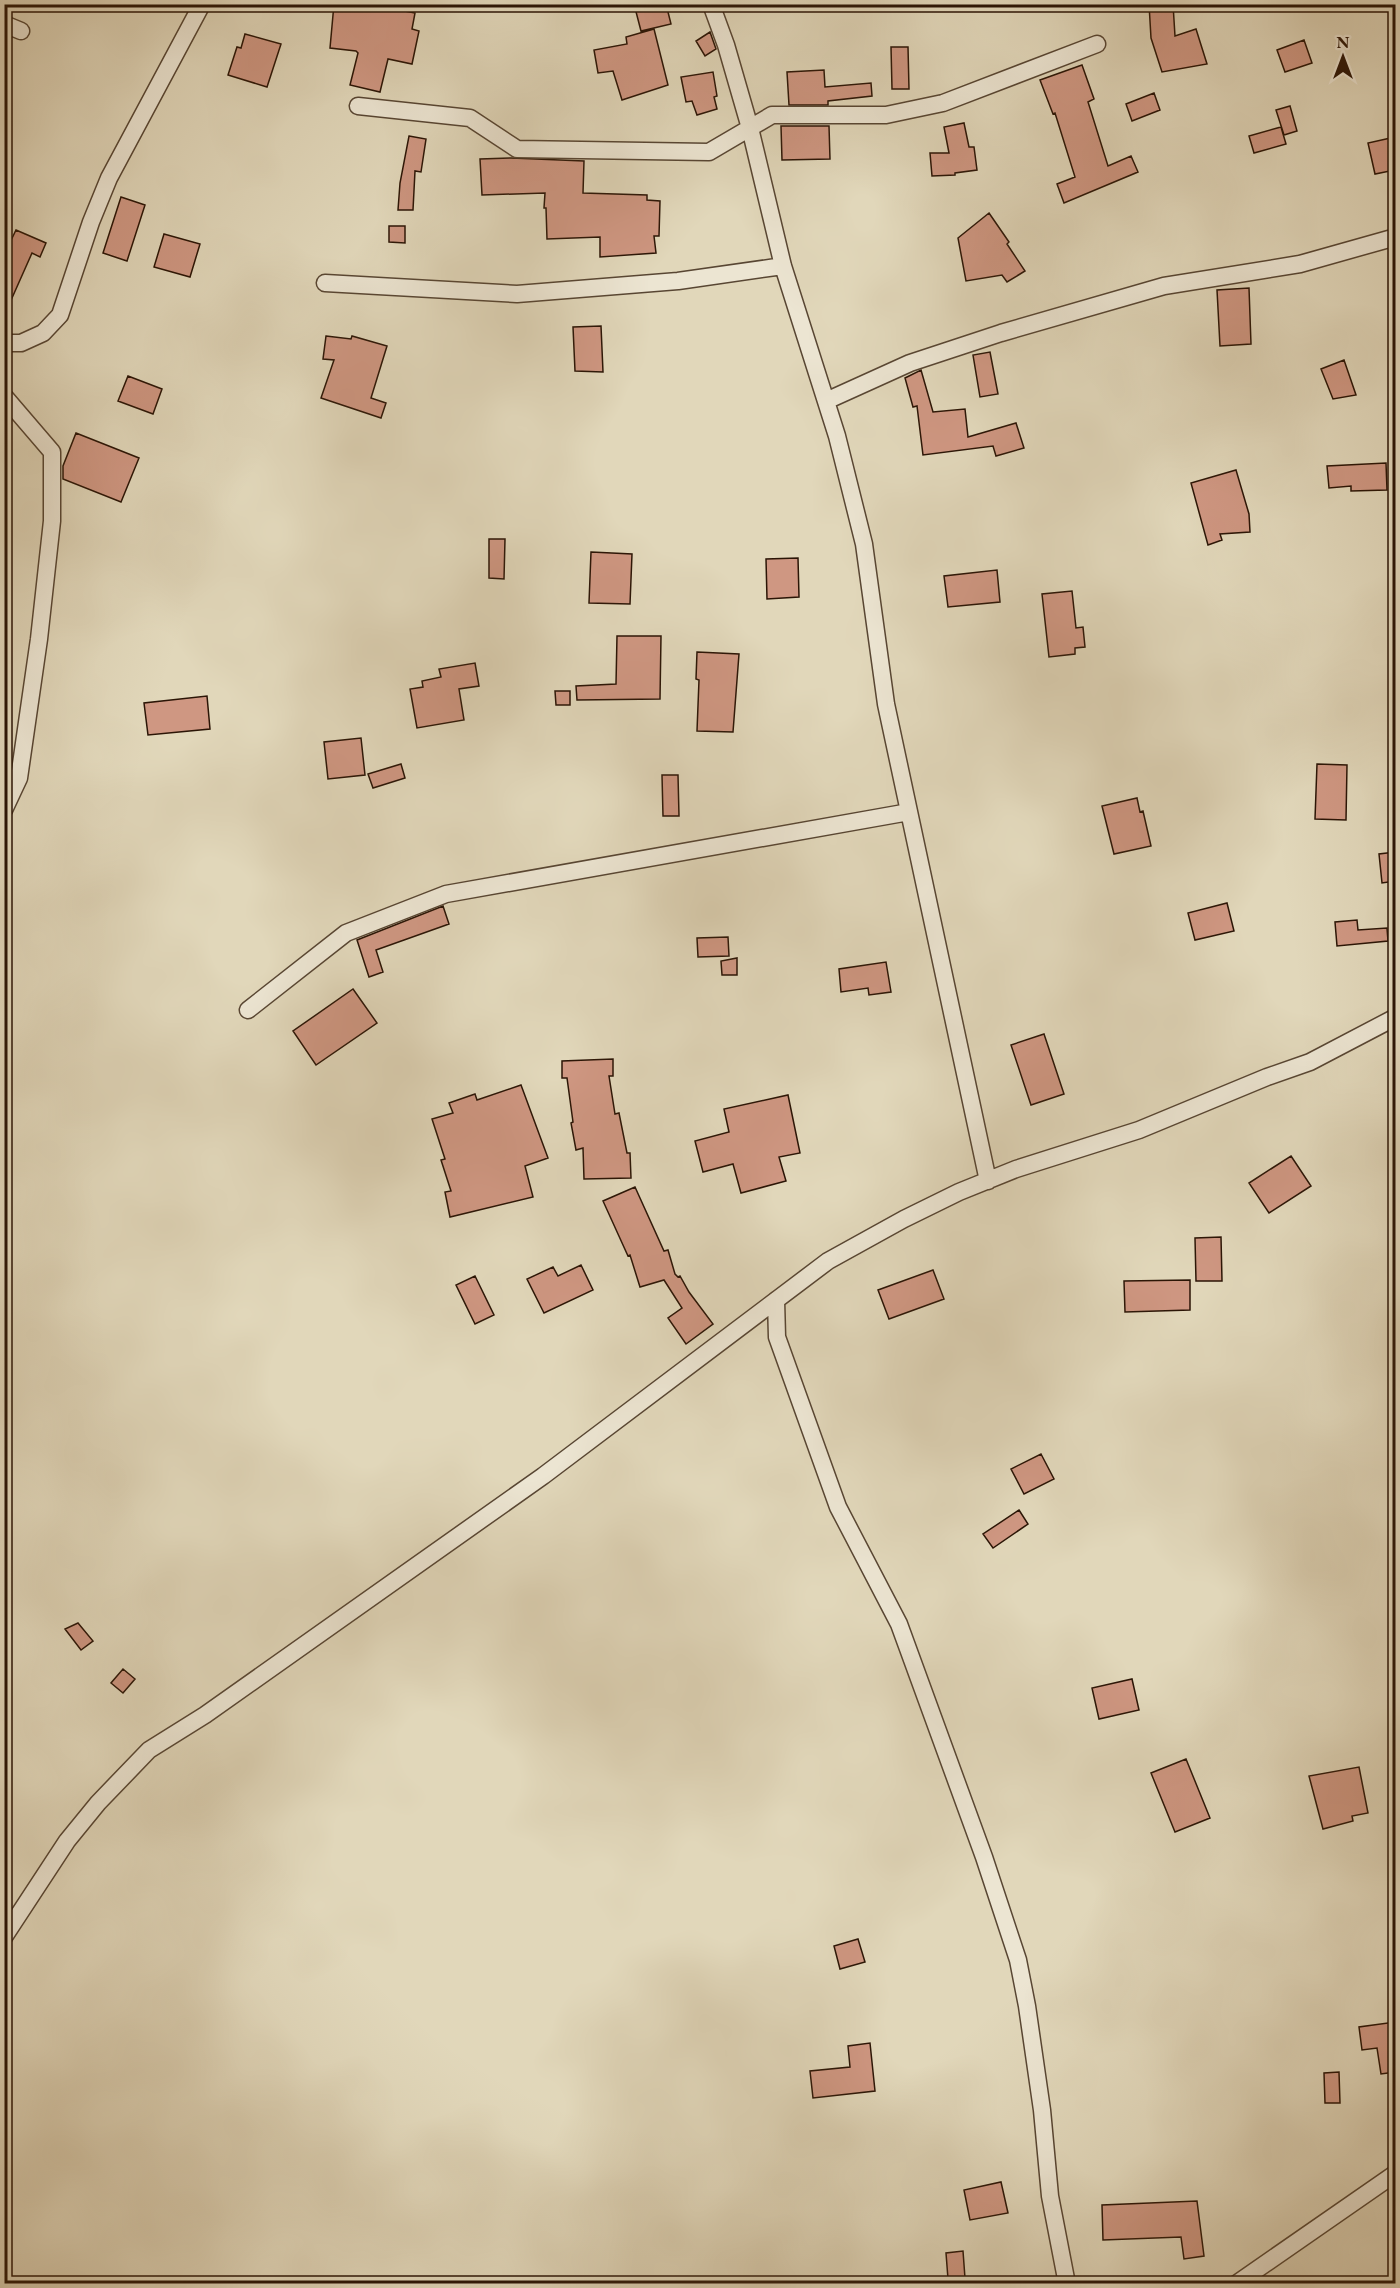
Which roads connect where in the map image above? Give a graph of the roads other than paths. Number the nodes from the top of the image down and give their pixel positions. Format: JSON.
{"nodes":[{"id":1,"x":202,"y":4,"type":"edge"},
{"id":2,"x":711,"y":4,"type":"edge"},
{"id":3,"x":4,"y":24,"type":"edge"},
{"id":4,"x":21,"y":31,"type":"dead end"},
{"id":5,"x":1097,"y":44,"type":"dead end"},
{"id":6,"x":358,"y":106,"type":"dead end"},
{"id":7,"x":750,"y":128,"type":"junction"},
{"id":8,"x":1395,"y":237,"type":"edge"},
{"id":9,"x":783,"y":266,"type":"junction"},
{"id":10,"x":325,"y":283,"type":"dead end"},
{"id":11,"x":4,"y":344,"type":"edge"},
{"id":12,"x":4,"y":396,"type":"edge"},
{"id":13,"x":826,"y":401,"type":"junction"},
{"id":14,"x":4,"y":810,"type":"edge"},
{"id":15,"x":909,"y":812,"type":"junction"},
{"id":16,"x":248,"y":1010,"type":"dead end"},
{"id":17,"x":1395,"y":1017,"type":"edge"},
{"id":18,"x":988,"y":1181,"type":"junction"},
{"id":19,"x":776,"y":1300,"type":"junction"},
{"id":20,"x":10,"y":1916,"type":"edge"},
{"id":21,"x":4,"y":1937,"type":"edge"},
{"id":22,"x":1395,"y":2173,"type":"edge"},
{"id":23,"x":1067,"y":2283,"type":"edge"},
{"id":24,"x":1236,"y":2283,"type":"edge"}],
"edges":[{"from":1,"to":11,"type":"street"},
{"from":2,"to":7,"type":"street"},
{"from":3,"to":4,"type":"street"},
{"from":5,"to":7,"type":"street"},
{"from":6,"to":7,"type":"street"},
{"from":7,"to":9,"type":"street"},
{"from":8,"to":13,"type":"street"},
{"from":9,"to":10,"type":"street"},
{"from":9,"to":13,"type":"street"},
{"from":12,"to":14,"type":"street"},
{"from":13,"to":15,"type":"street"},
{"from":15,"to":16,"type":"street"},
{"from":15,"to":18,"type":"street"},
{"from":17,"to":18,"type":"street"},
{"from":18,"to":19,"type":"street"},
{"from":19,"to":20,"type":"street"},
{"from":19,"to":23,"type":"street"},
{"from":20,"to":21,"type":"street"},
{"from":22,"to":24,"type":"street"}]}
